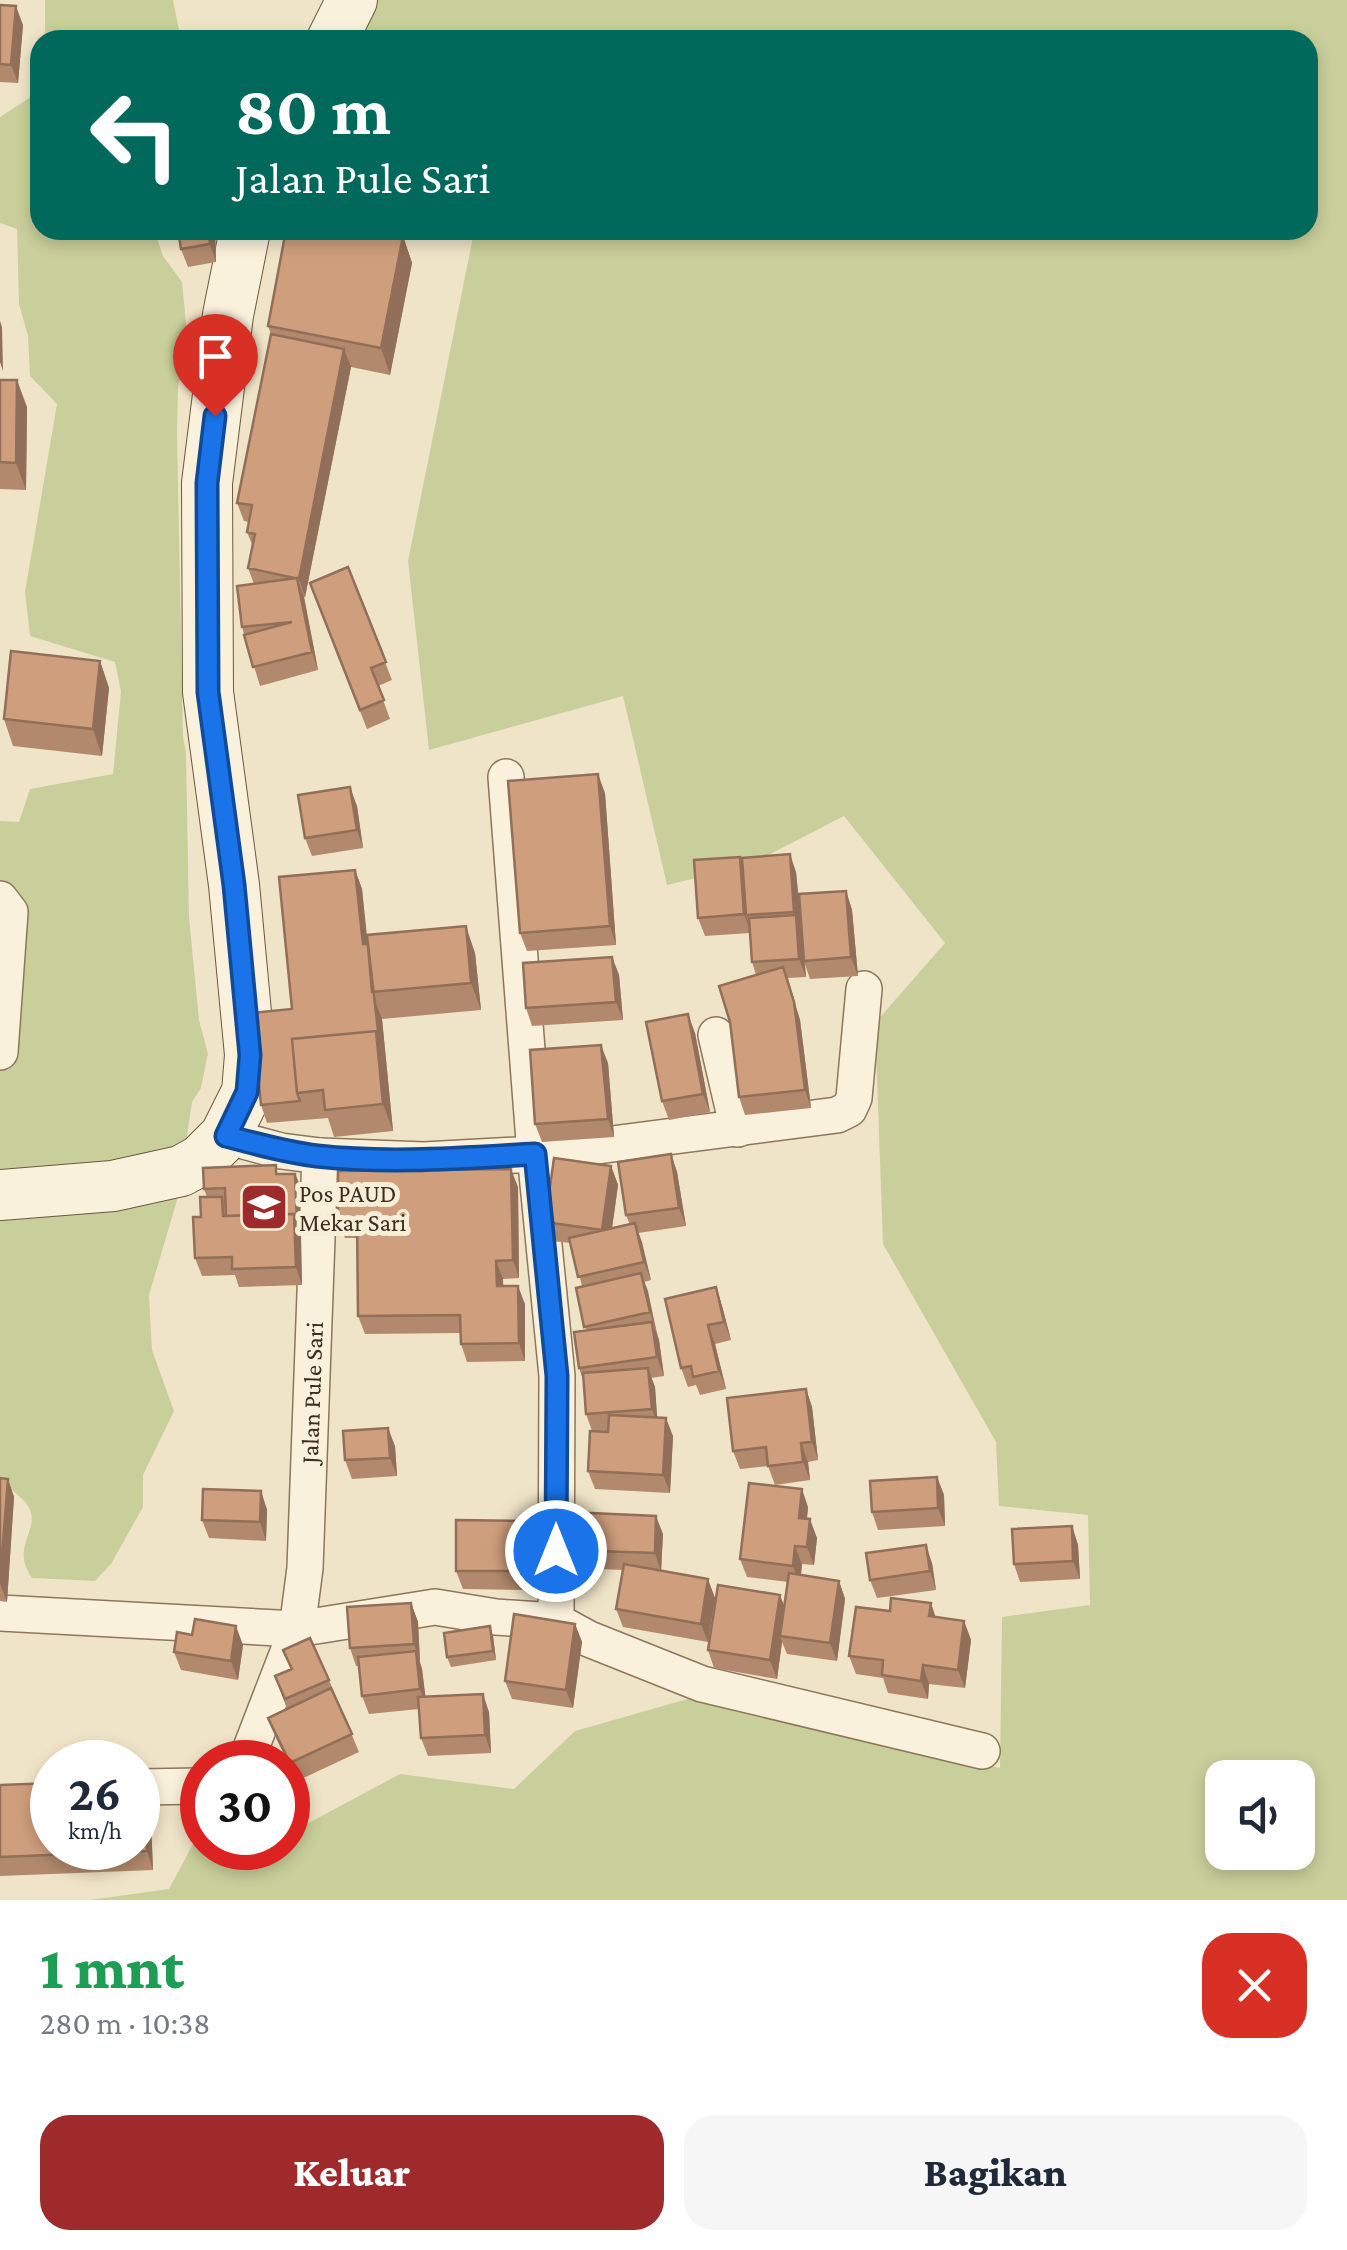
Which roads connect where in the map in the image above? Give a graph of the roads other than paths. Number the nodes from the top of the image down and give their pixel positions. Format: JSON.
{"nodes":[{"id":1,"x":352,"y":0,"type":"edge"},
{"id":2,"x":337,"y":30,"type":"edge"},
{"id":3,"x":243,"y":240,"type":"edge"},
{"id":4,"x":506,"y":778,"type":"edge"},
{"id":5,"x":0,"y":899,"type":"edge"},
{"id":6,"x":864,"y":989,"type":"dead end"},
{"id":7,"x":716,"y":1036,"type":"dead end"},
{"id":8,"x":0,"y":1052,"type":"edge"},
{"id":9,"x":738,"y":1129,"type":"junction"},
{"id":10,"x":226,"y":1136,"type":"junction"},
{"id":11,"x":535,"y":1154,"type":"junction"},
{"id":12,"x":320,"y":1156,"type":"junction"},
{"id":13,"x":0,"y":1196,"type":"edge"},
{"id":14,"x":0,"y":1613,"type":"edge"},
{"id":15,"x":556,"y":1621,"type":"junction"},
{"id":16,"x":296,"y":1629,"type":"junction"},
{"id":17,"x":254,"y":1740,"type":"edge"},
{"id":18,"x":982,"y":1751,"type":"dead end"}],
"edges":[{"from":1,"to":2,"type":"street"},
{"from":3,"to":10,"type":"street"},
{"from":4,"to":11,"type":"street"},
{"from":5,"to":8,"type":"street"},
{"from":6,"to":9,"type":"street"},
{"from":7,"to":9,"type":"street"},
{"from":9,"to":11,"type":"street"},
{"from":10,"to":12,"type":"street"},
{"from":10,"to":13,"type":"street"},
{"from":11,"to":12,"type":"street"},
{"from":11,"to":15,"type":"street"},
{"from":12,"to":16,"type":"street","name":"Jalan Pule Sari"},
{"from":14,"to":16,"type":"street"},
{"from":15,"to":16,"type":"street"},
{"from":15,"to":18,"type":"street"},
{"from":16,"to":17,"type":"street","name":"Jalan Pule Sari"}]}
